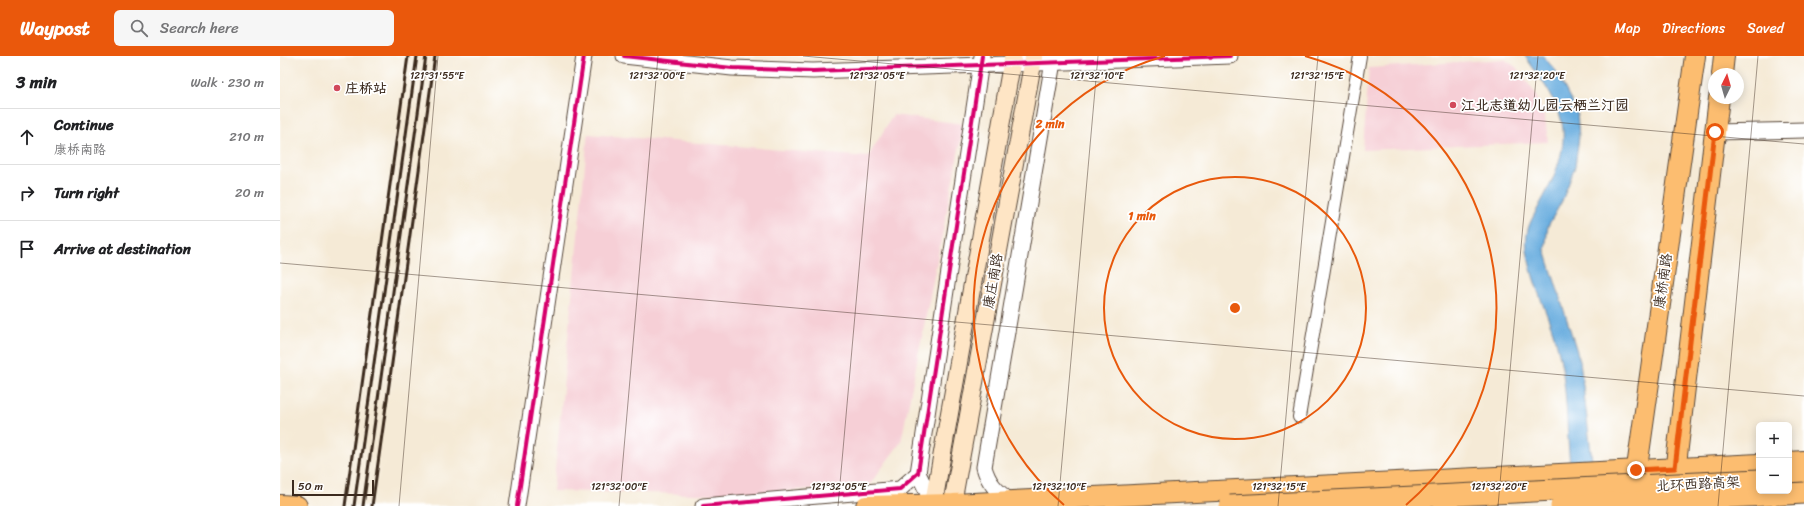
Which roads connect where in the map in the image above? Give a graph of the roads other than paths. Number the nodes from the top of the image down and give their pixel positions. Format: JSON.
{"nodes":[{"id":1,"x":584,"y":56,"type":"edge"},
{"id":2,"x":624,"y":56,"type":"edge"},
{"id":3,"x":1230,"y":56,"type":"edge"},
{"id":4,"x":1360,"y":56,"type":"edge"},
{"id":5,"x":1695,"y":56,"type":"edge"},
{"id":6,"x":1724,"y":56,"type":"edge"},
{"id":7,"x":1033,"y":59,"type":"edge"},
{"id":8,"x":1054,"y":59,"type":"edge"},
{"id":9,"x":981,"y":60,"type":"edge"},
{"id":10,"x":1012,"y":60,"type":"edge"},
{"id":11,"x":1723,"y":68,"type":"edge"},
{"id":12,"x":1718,"y":104,"type":"edge"},
{"id":13,"x":1804,"y":130,"type":"edge"},
{"id":14,"x":1715,"y":132,"type":"junction"},
{"id":15,"x":1299,"y":417,"type":"dead end"},
{"id":16,"x":1804,"y":461,"type":"edge"},
{"id":17,"x":1792,"y":462,"type":"edge"},
{"id":18,"x":1756,"y":464,"type":"edge"},
{"id":19,"x":1675,"y":468,"type":"junction"},
{"id":20,"x":1627,"y":470,"type":"junction"},
{"id":21,"x":918,"y":473,"type":"junction"},
{"id":22,"x":1804,"y":478,"type":"edge"},
{"id":23,"x":1792,"y":479,"type":"edge"},
{"id":24,"x":1756,"y":480,"type":"edge"},
{"id":25,"x":1804,"y":493,"type":"edge"},
{"id":26,"x":1008,"y":500,"type":"junction"},
{"id":27,"x":280,"y":505,"type":"edge"},
{"id":28,"x":943,"y":505,"type":"edge"},
{"id":29,"x":297,"y":506,"type":"edge"},
{"id":30,"x":517,"y":506,"type":"edge"},
{"id":31,"x":703,"y":506,"type":"edge"},
{"id":32,"x":866,"y":506,"type":"edge"},
{"id":33,"x":1230,"y":506,"type":"edge"},
{"id":34,"x":1561,"y":506,"type":"edge"},
{"id":35,"x":1633,"y":506,"type":"edge"},
{"id":36,"x":1672,"y":506,"type":"edge"}],
"edges":[{"from":1,"to":30,"type":"street"},
{"from":2,"to":9,"type":"street"},
{"from":3,"to":8,"type":"street"},
{"from":4,"to":15,"type":"street"},
{"from":5,"to":20,"type":"main road","name":"康桥南路"},
{"from":6,"to":11,"type":"main road"},
{"from":7,"to":8,"type":"street"},
{"from":7,"to":10,"type":"street"},
{"from":7,"to":28,"type":"main road","name":"康庄南路"},
{"from":8,"to":26,"type":"street"},
{"from":9,"to":10,"type":"street"},
{"from":9,"to":21,"type":"street"},
{"from":10,"to":28,"type":"main road","name":"康庄南路"},
{"from":12,"to":14,"type":"main road"},
{"from":13,"to":14,"type":"street"},
{"from":14,"to":19,"type":"main road"},
{"from":16,"to":17,"type":"main road"},
{"from":18,"to":19,"type":"main road"},
{"from":19,"to":20,"type":"main road"},
{"from":19,"to":36,"type":"main road"},
{"from":20,"to":26,"type":"main road"},
{"from":20,"to":35,"type":"main road","name":"康桥南路"},
{"from":21,"to":28,"type":"street"},
{"from":21,"to":31,"type":"street"},
{"from":22,"to":23,"type":"highway"},
{"from":24,"to":33,"type":"highway","name":"北环西路高架","bridge":true},
{"from":25,"to":34,"type":"highway","name":"北环西路高架","bridge":true},
{"from":26,"to":28,"type":"main road"},
{"from":27,"to":29,"type":"main road"},
{"from":28,"to":32,"type":"main road"}]}
